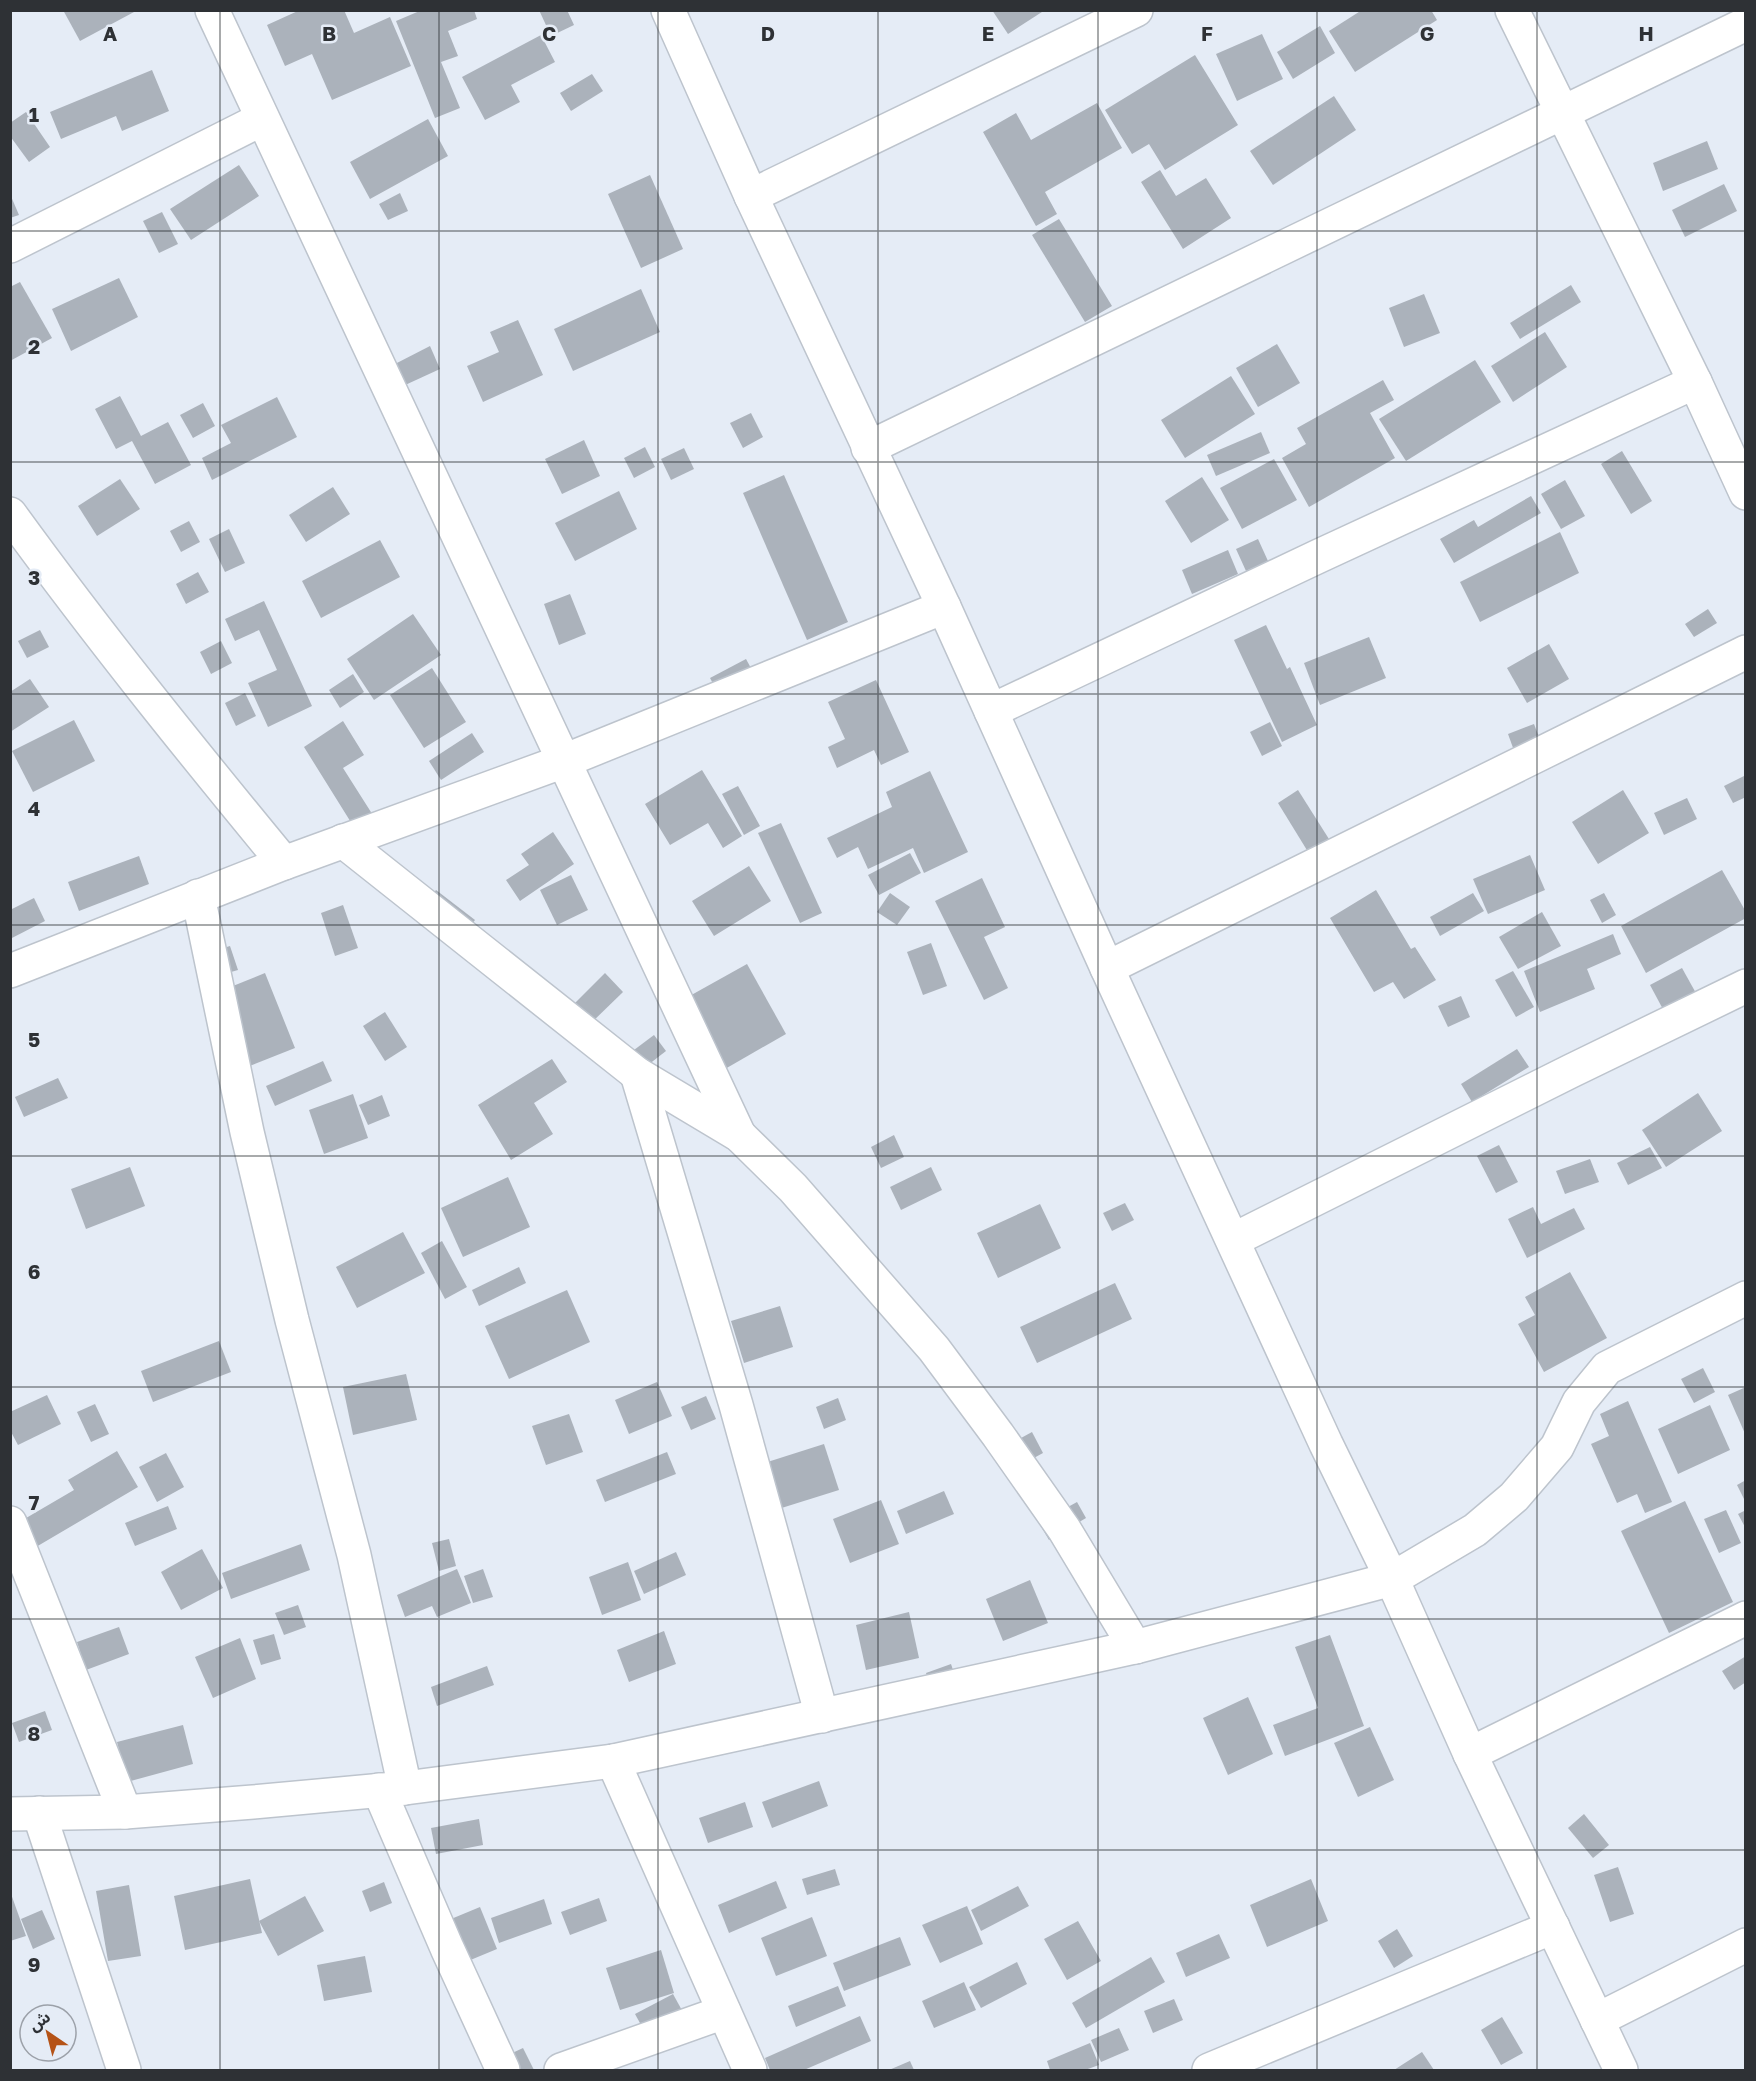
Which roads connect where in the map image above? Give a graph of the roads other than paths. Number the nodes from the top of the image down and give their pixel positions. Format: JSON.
{"nodes":[{"id":1,"x":212,"y":10,"type":"edge"},
{"id":2,"x":668,"y":10,"type":"edge"},
{"id":3,"x":1136,"y":10,"type":"edge"},
{"id":4,"x":1512,"y":10,"type":"edge"},
{"id":5,"x":1746,"y":24,"type":"edge"},
{"id":6,"x":1562,"y":114,"type":"junction"},
{"id":7,"x":262,"y":119,"type":"junction"},
{"id":8,"x":751,"y":196,"type":"junction"},
{"id":9,"x":10,"y":246,"type":"edge"},
{"id":10,"x":1695,"y":382,"type":"junction"},
{"id":11,"x":868,"y":448,"type":"junction"},
{"id":12,"x":1746,"y":494,"type":"edge"},
{"id":13,"x":10,"y":513,"type":"edge"},
{"id":14,"x":944,"y":607,"type":"junction"},
{"id":15,"x":1746,"y":652,"type":"edge"},
{"id":16,"x":991,"y":711,"type":"junction"},
{"id":17,"x":564,"y":761,"type":"junction"},
{"id":18,"x":343,"y":841,"type":"junction"},
{"id":19,"x":284,"y":863,"type":"junction"},
{"id":20,"x":198,"y":896,"type":"junction"},
{"id":21,"x":1107,"y":968,"type":"junction"},
{"id":22,"x":10,"y":971,"type":"edge"},
{"id":23,"x":1746,"y":986,"type":"edge"},
{"id":24,"x":637,"y":1074,"type":"junction"},
{"id":25,"x":739,"y":1136,"type":"junction"},
{"id":26,"x":1233,"y":1240,"type":"junction"},
{"id":27,"x":1746,"y":1298,"type":"edge"},
{"id":28,"x":10,"y":1523,"type":"edge"},
{"id":29,"x":1392,"y":1579,"type":"junction"},
{"id":30,"x":1746,"y":1618,"type":"edge"},
{"id":31,"x":1135,"y":1647,"type":"junction"},
{"id":32,"x":822,"y":1716,"type":"junction"},
{"id":33,"x":1470,"y":1754,"type":"junction"},
{"id":34,"x":613,"y":1761,"type":"junction"},
{"id":35,"x":392,"y":1789,"type":"junction"},
{"id":36,"x":125,"y":1812,"type":"junction"},
{"id":37,"x":25,"y":1813,"type":"edge"},
{"id":38,"x":1553,"y":1927,"type":"junction"},
{"id":39,"x":1746,"y":1945,"type":"edge"},
{"id":40,"x":724,"y":2012,"type":"junction"},
{"id":41,"x":1597,"y":2020,"type":"junction"},
{"id":42,"x":124,"y":2070,"type":"edge"},
{"id":43,"x":503,"y":2070,"type":"edge"},
{"id":44,"x":561,"y":2070,"type":"edge"},
{"id":45,"x":750,"y":2070,"type":"edge"},
{"id":46,"x":1209,"y":2070,"type":"edge"},
{"id":47,"x":1621,"y":2070,"type":"edge"}],
"edges":[{"from":1,"to":7,"type":"street"},
{"from":2,"to":8,"type":"street"},
{"from":3,"to":8,"type":"street"},
{"from":4,"to":6,"type":"street"},
{"from":5,"to":6,"type":"street"},
{"from":6,"to":10,"type":"street"},
{"from":6,"to":11,"type":"street"},
{"from":7,"to":9,"type":"street"},
{"from":7,"to":17,"type":"street"},
{"from":8,"to":11,"type":"street"},
{"from":10,"to":12,"type":"street"},
{"from":10,"to":16,"type":"street"},
{"from":11,"to":14,"type":"street"},
{"from":13,"to":19,"type":"street"},
{"from":14,"to":16,"type":"street"},
{"from":14,"to":17,"type":"street"},
{"from":15,"to":21,"type":"street"},
{"from":16,"to":21,"type":"street"},
{"from":17,"to":18,"type":"street"},
{"from":17,"to":25,"type":"street"},
{"from":18,"to":19,"type":"street"},
{"from":18,"to":24,"type":"street"},
{"from":19,"to":20,"type":"street"},
{"from":20,"to":22,"type":"street"},
{"from":20,"to":35,"type":"street"},
{"from":21,"to":26,"type":"street"},
{"from":23,"to":26,"type":"street"},
{"from":24,"to":25,"type":"street"},
{"from":24,"to":32,"type":"street"},
{"from":25,"to":31,"type":"street"},
{"from":26,"to":29,"type":"street"},
{"from":27,"to":29,"type":"street"},
{"from":28,"to":36,"type":"street"},
{"from":29,"to":31,"type":"street"},
{"from":29,"to":33,"type":"street"},
{"from":30,"to":33,"type":"street"},
{"from":31,"to":32,"type":"street"},
{"from":32,"to":34,"type":"street"},
{"from":33,"to":38,"type":"street"},
{"from":34,"to":35,"type":"street"},
{"from":34,"to":40,"type":"street"},
{"from":35,"to":36,"type":"street"},
{"from":35,"to":43,"type":"street"},
{"from":36,"to":37,"type":"street"},
{"from":37,"to":42,"type":"street"},
{"from":38,"to":41,"type":"street"},
{"from":38,"to":46,"type":"street"},
{"from":39,"to":41,"type":"street"},
{"from":40,"to":44,"type":"street"},
{"from":40,"to":45,"type":"street"},
{"from":41,"to":47,"type":"street"}]}
